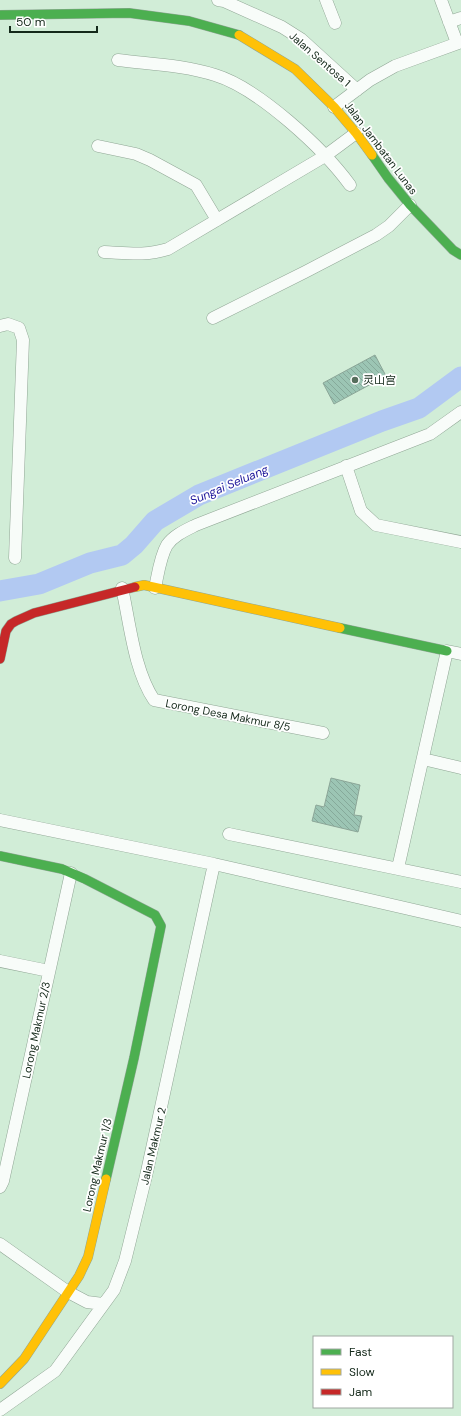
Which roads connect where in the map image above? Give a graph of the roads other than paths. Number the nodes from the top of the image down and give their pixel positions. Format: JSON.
{"nodes":[{"id":1,"x":218,"y":0,"type":"edge"},
{"id":2,"x":326,"y":0,"type":"edge"},
{"id":3,"x":441,"y":0,"type":"edge"},
{"id":4,"x":0,"y":15,"type":"edge"},
{"id":5,"x":461,"y":18,"type":"edge"},
{"id":6,"x":449,"y":22,"type":"junction"},
{"id":7,"x":335,"y":23,"type":"dead end"},
{"id":8,"x":459,"y":42,"type":"edge"},
{"id":9,"x":118,"y":60,"type":"dead end"},
{"id":10,"x":357,"y":90,"type":"junction"},
{"id":11,"x":334,"y":107,"type":"junction"},
{"id":12,"x":356,"y":132,"type":"junction"},
{"id":13,"x":98,"y":146,"type":"dead end"},
{"id":14,"x":325,"y":156,"type":"junction"},
{"id":15,"x":350,"y":185,"type":"dead end"},
{"id":16,"x":410,"y":205,"type":"junction"},
{"id":17,"x":217,"y":220,"type":"junction"},
{"id":18,"x":104,"y":252,"type":"dead end"},
{"id":19,"x":461,"y":255,"type":"edge"},
{"id":20,"x":213,"y":318,"type":"dead end"},
{"id":21,"x":0,"y":326,"type":"edge"},
{"id":22,"x":461,"y":412,"type":"edge"},
{"id":23,"x":346,"y":466,"type":"junction"},
{"id":24,"x":461,"y":542,"type":"edge"},
{"id":25,"x":15,"y":558,"type":"dead end"},
{"id":26,"x":122,"y":588,"type":"junction"},
{"id":27,"x":155,"y":588,"type":"junction"},
{"id":28,"x":447,"y":651,"type":"junction"},
{"id":29,"x":461,"y":654,"type":"edge"},
{"id":30,"x":0,"y":659,"type":"edge"},
{"id":31,"x":323,"y":733,"type":"dead end"},
{"id":32,"x":423,"y":759,"type":"junction"},
{"id":33,"x":461,"y":768,"type":"edge"},
{"id":34,"x":0,"y":820,"type":"edge"},
{"id":35,"x":229,"y":834,"type":"dead end"},
{"id":36,"x":0,"y":856,"type":"edge"},
{"id":37,"x":214,"y":864,"type":"junction"},
{"id":38,"x":398,"y":868,"type":"junction"},
{"id":39,"x":71,"y":873,"type":"junction"},
{"id":40,"x":461,"y":882,"type":"edge"},
{"id":41,"x":461,"y":920,"type":"edge"},
{"id":42,"x":0,"y":961,"type":"edge"},
{"id":43,"x":49,"y":971,"type":"junction"},
{"id":44,"x":0,"y":1187,"type":"edge"},
{"id":45,"x":0,"y":1244,"type":"edge"},
{"id":46,"x":68,"y":1292,"type":"junction"},
{"id":47,"x":104,"y":1304,"type":"junction"},
{"id":48,"x":5,"y":1372,"type":"edge"},
{"id":49,"x":0,"y":1384,"type":"edge"},
{"id":50,"x":0,"y":1410,"type":"edge"}],
"edges":[{"from":1,"to":10,"type":"street","name":"Jalan Sentosa 1"},
{"from":2,"to":7,"type":"street"},
{"from":3,"to":6,"type":"street"},
{"from":4,"to":11,"type":"street","name":"Jalan Jambatan Lunas"},
{"from":5,"to":6,"type":"street"},
{"from":6,"to":8,"type":"street"},
{"from":8,"to":10,"type":"street"},
{"from":9,"to":14,"type":"street"},
{"from":10,"to":11,"type":"street"},
{"from":11,"to":12,"type":"street","name":"Jalan Jambatan Lunas"},
{"from":12,"to":14,"type":"street"},
{"from":12,"to":16,"type":"street","name":"Jalan Jambatan Lunas"},
{"from":13,"to":17,"type":"street"},
{"from":14,"to":15,"type":"street"},
{"from":14,"to":17,"type":"street"},
{"from":16,"to":19,"type":"street","name":"Jalan Jambatan Lunas"},
{"from":16,"to":20,"type":"street"},
{"from":17,"to":18,"type":"street"},
{"from":21,"to":25,"type":"street"},
{"from":22,"to":23,"type":"street"},
{"from":23,"to":24,"type":"street"},
{"from":23,"to":27,"type":"street"},
{"from":26,"to":27,"type":"street"},
{"from":26,"to":30,"type":"street"},
{"from":26,"to":31,"type":"street","name":"Lorong Desa Makmur 8/5"},
{"from":27,"to":28,"type":"street"},
{"from":28,"to":29,"type":"street"},
{"from":28,"to":32,"type":"street"},
{"from":32,"to":33,"type":"street"},
{"from":32,"to":38,"type":"street"},
{"from":34,"to":37,"type":"street"},
{"from":35,"to":38,"type":"street"},
{"from":36,"to":39,"type":"street"},
{"from":37,"to":41,"type":"street"},
{"from":37,"to":47,"type":"street","name":"Jalan Makmur 2"},
{"from":38,"to":40,"type":"street"},
{"from":39,"to":43,"type":"street","name":"Lorong Makmur 2/3"},
{"from":39,"to":46,"type":"street","name":"Lorong Makmur 1/3"},
{"from":42,"to":43,"type":"street"},
{"from":43,"to":44,"type":"street","name":"Lorong Makmur 2/3"},
{"from":45,"to":46,"type":"street"},
{"from":46,"to":47,"type":"street"},
{"from":46,"to":48,"type":"street","name":"Lorong Makmur 1/3"},
{"from":47,"to":50,"type":"street","name":"Jalan Makmur 2"},
{"from":48,"to":49,"type":"street","name":"Lorong Makmur 1/3"}]}
